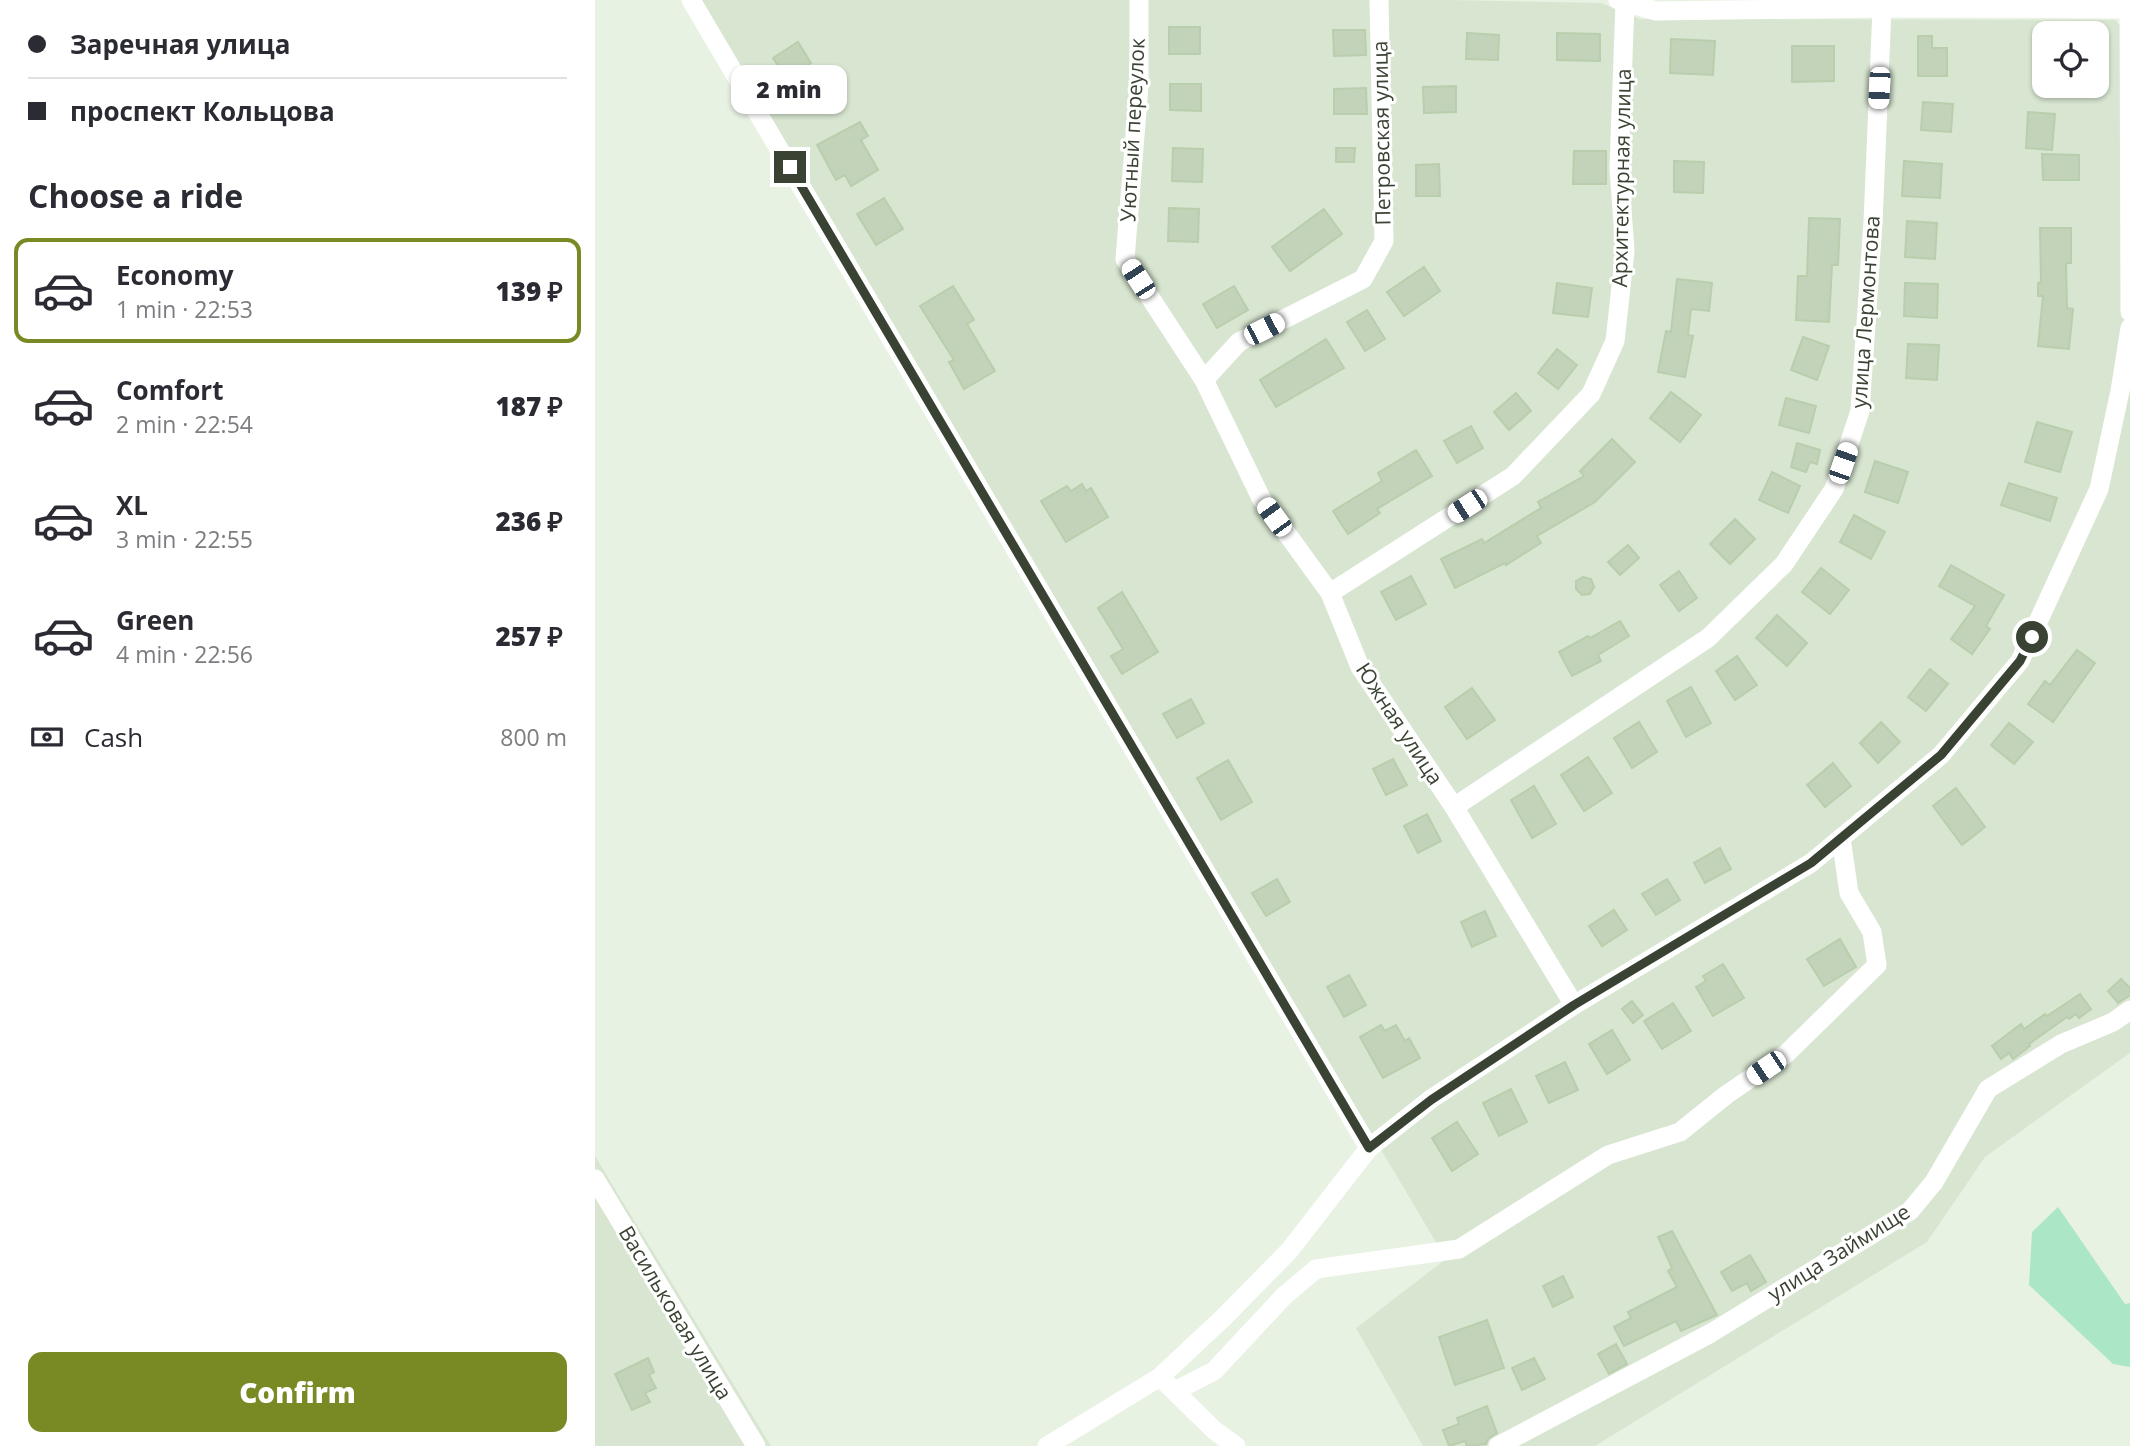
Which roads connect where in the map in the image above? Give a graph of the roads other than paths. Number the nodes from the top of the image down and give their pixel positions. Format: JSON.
{"nodes":[{"id":1,"x":691,"y":0,"type":"edge"},
{"id":2,"x":1139,"y":0,"type":"edge"},
{"id":3,"x":1379,"y":0,"type":"edge"},
{"id":4,"x":2129,"y":0,"type":"edge"},
{"id":5,"x":1622,"y":2,"type":"edge"},
{"id":6,"x":1882,"y":8,"type":"junction"},
{"id":7,"x":2129,"y":9,"type":"edge"},
{"id":8,"x":2129,"y":87,"type":"edge"},
{"id":9,"x":1125,"y":259,"type":"joint"},
{"id":10,"x":2130,"y":312,"type":"edge"},
{"id":11,"x":2130,"y":328,"type":"edge"},
{"id":12,"x":1204,"y":380,"type":"junction"},
{"id":13,"x":1330,"y":593,"type":"junction"},
{"id":14,"x":1454,"y":807,"type":"junction"},
{"id":15,"x":1841,"y":838,"type":"junction"},
{"id":16,"x":1574,"y":1005,"type":"junction"},
{"id":17,"x":2130,"y":1010,"type":"edge"},
{"id":18,"x":1369,"y":1148,"type":"junction"},
{"id":19,"x":595,"y":1179,"type":"edge"},
{"id":20,"x":1167,"y":1384,"type":"junction"},
{"id":21,"x":756,"y":1446,"type":"edge"},
{"id":22,"x":1047,"y":1446,"type":"edge"},
{"id":23,"x":1236,"y":1446,"type":"edge"},
{"id":24,"x":1499,"y":1446,"type":"edge"}],
"edges":[{"from":1,"to":18,"type":"street"},
{"from":2,"to":9,"type":"street","name":"Уютный переулок"},
{"from":3,"to":12,"type":"street","name":"Петровская улица"},
{"from":4,"to":7,"type":"street"},
{"from":5,"to":6,"type":"street"},
{"from":5,"to":13,"type":"street","name":"Архитектурная улица"},
{"from":6,"to":7,"type":"street"},
{"from":6,"to":14,"type":"street","name":"улица Лермонтова"},
{"from":7,"to":8,"type":"street"},
{"from":8,"to":10,"type":"street"},
{"from":9,"to":12,"type":"street","name":"Южная улица"},
{"from":11,"to":15,"type":"street"},
{"from":12,"to":13,"type":"street","name":"Южная улица"},
{"from":13,"to":14,"type":"street","name":"Южная улица"},
{"from":14,"to":16,"type":"street","name":"Южная улица"},
{"from":15,"to":16,"type":"street"},
{"from":15,"to":20,"type":"street"},
{"from":16,"to":18,"type":"street"},
{"from":17,"to":24,"type":"street","name":"улица Займище"},
{"from":18,"to":20,"type":"street"},
{"from":19,"to":21,"type":"street","name":"Васильковая улица"},
{"from":20,"to":22,"type":"street"},
{"from":20,"to":23,"type":"street"}]}
